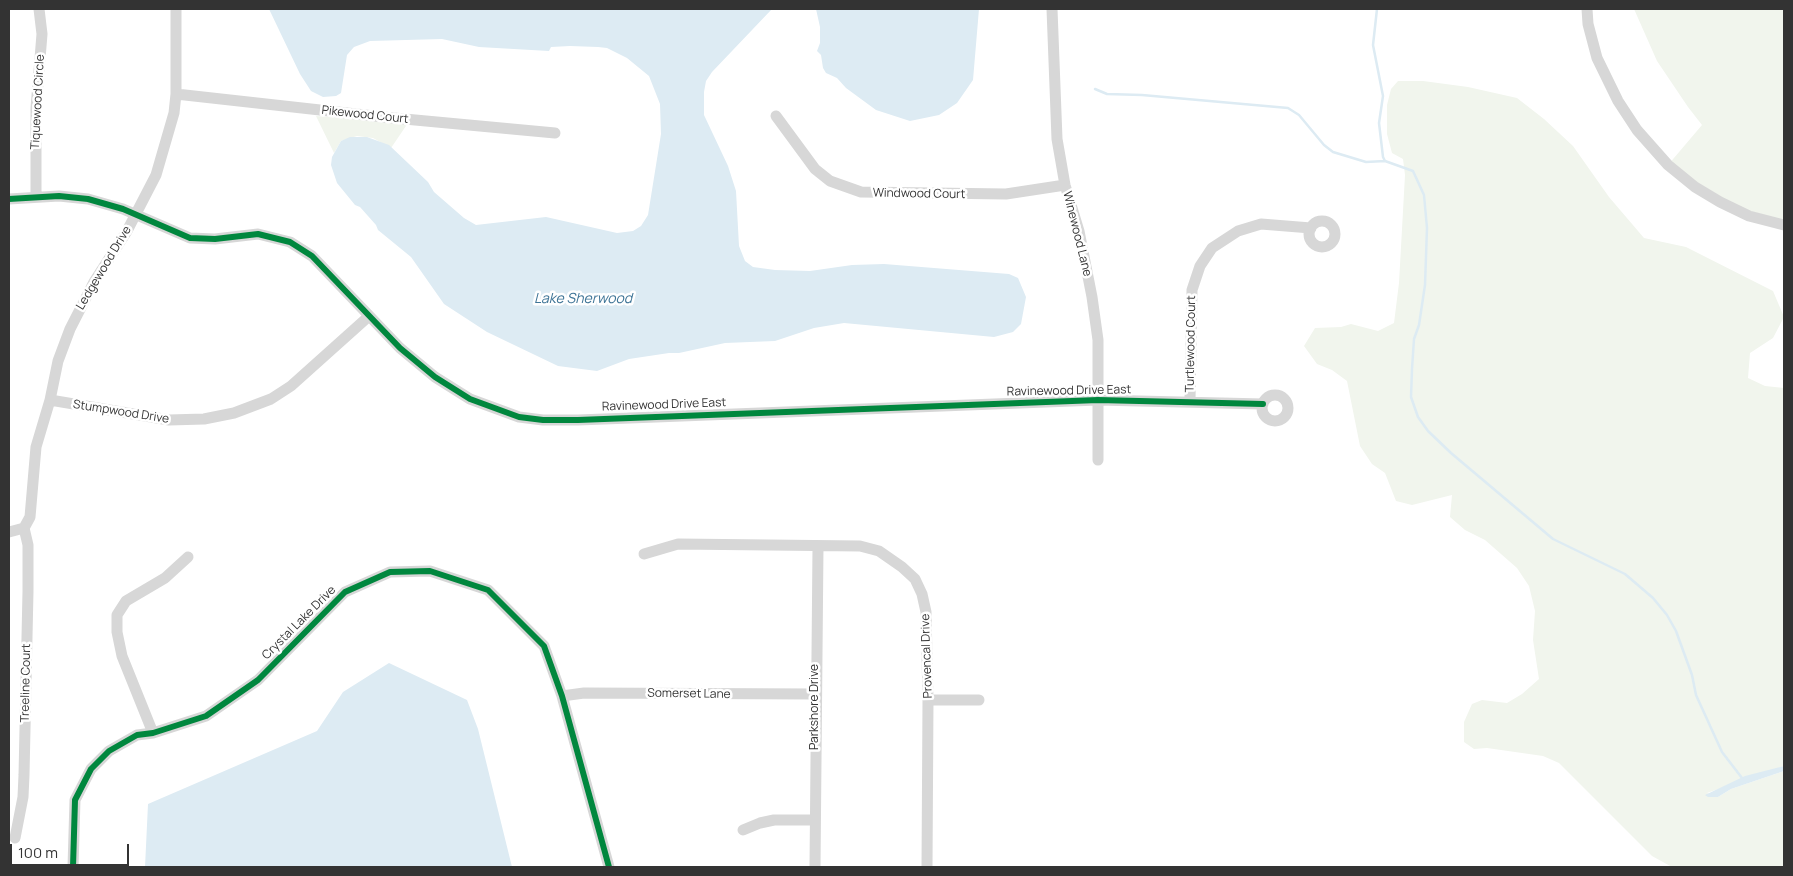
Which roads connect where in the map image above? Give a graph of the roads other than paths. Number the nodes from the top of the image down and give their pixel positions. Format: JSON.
{"nodes":[{"id":1,"x":39,"y":9,"type":"edge"},
{"id":2,"x":176,"y":9,"type":"edge"},
{"id":3,"x":1052,"y":9,"type":"edge"},
{"id":4,"x":1587,"y":9,"type":"edge"},
{"id":5,"x":176,"y":94,"type":"junction"},
{"id":6,"x":776,"y":116,"type":"dead end"},
{"id":7,"x":555,"y":133,"type":"dead end"},
{"id":8,"x":1065,"y":185,"type":"junction"},
{"id":9,"x":36,"y":196,"type":"junction"},
{"id":10,"x":9,"y":199,"type":"edge"},
{"id":11,"x":136,"y":214,"type":"junction"},
{"id":12,"x":1784,"y":225,"type":"edge"},
{"id":13,"x":1311,"y":228,"type":"dead end"},
{"id":14,"x":368,"y":317,"type":"junction"},
{"id":15,"x":50,"y":400,"type":"junction"},
{"id":16,"x":1098,"y":400,"type":"junction"},
{"id":17,"x":1190,"y":401,"type":"junction"},
{"id":18,"x":1263,"y":404,"type":"dead end"},
{"id":19,"x":1098,"y":460,"type":"dead end"},
{"id":20,"x":24,"y":528,"type":"junction"},
{"id":21,"x":9,"y":532,"type":"edge"},
{"id":22,"x":818,"y":547,"type":"junction"},
{"id":23,"x":644,"y":554,"type":"dead end"},
{"id":24,"x":188,"y":556,"type":"dead end"},
{"id":25,"x":815,"y":694,"type":"junction"},
{"id":26,"x":562,"y":696,"type":"junction"},
{"id":27,"x":928,"y":700,"type":"junction"},
{"id":28,"x":979,"y":700,"type":"dead end"},
{"id":29,"x":153,"y":733,"type":"junction"},
{"id":30,"x":815,"y":820,"type":"junction"},
{"id":31,"x":743,"y":830,"type":"dead end"},
{"id":32,"x":15,"y":838,"type":"dead end"},
{"id":33,"x":73,"y":867,"type":"edge"},
{"id":34,"x":609,"y":867,"type":"edge"},
{"id":35,"x":815,"y":867,"type":"edge"},
{"id":36,"x":927,"y":867,"type":"edge"}],
"edges":[{"from":1,"to":9,"type":"street","name":"Tiquewood Circle"},
{"from":2,"to":5,"type":"street","name":"Ledgewood Drive"},
{"from":3,"to":8,"type":"street","name":"Winewood Lane"},
{"from":4,"to":12,"type":"street"},
{"from":5,"to":7,"type":"street","name":"Pikewood Court"},
{"from":5,"to":11,"type":"street","name":"Ledgewood Drive"},
{"from":6,"to":8,"type":"street","name":"Windwood Court"},
{"from":8,"to":16,"type":"street","name":"Winewood Lane"},
{"from":9,"to":10,"type":"street","name":"Ravinewood Drive East"},
{"from":9,"to":11,"type":"street","name":"Ravinewood Drive East"},
{"from":11,"to":14,"type":"street","name":"Ravinewood Drive East"},
{"from":11,"to":15,"type":"street","name":"Ledgewood Drive"},
{"from":13,"to":17,"type":"street","name":"Turtlewood Court"},
{"from":14,"to":15,"type":"street","name":"Stumpwood Drive"},
{"from":14,"to":16,"type":"street","name":"Ravinewood Drive East"},
{"from":15,"to":20,"type":"street","name":"Ledgewood Drive"},
{"from":16,"to":17,"type":"street","name":"Ravinewood Drive East"},
{"from":16,"to":19,"type":"street","name":"Winewood Lane"},
{"from":17,"to":18,"type":"street","name":"Ravinewood Drive East"},
{"from":20,"to":21,"type":"street"},
{"from":20,"to":32,"type":"street","name":"Treeline Court"},
{"from":22,"to":23,"type":"street","name":"Provencal Drive"},
{"from":22,"to":25,"type":"street","name":"Parkshore Drive"},
{"from":22,"to":27,"type":"street","name":"Provencal Drive"},
{"from":24,"to":29,"type":"street"},
{"from":25,"to":26,"type":"street","name":"Somerset Lane"},
{"from":25,"to":30,"type":"street","name":"Parkshore Drive"},
{"from":26,"to":29,"type":"street","name":"Crystal Lake Drive"},
{"from":26,"to":34,"type":"street","name":"Crystal Lake Drive"},
{"from":27,"to":28,"type":"street"},
{"from":27,"to":36,"type":"street","name":"Provencal Drive"},
{"from":29,"to":33,"type":"street","name":"Crystal Lake Drive"},
{"from":30,"to":31,"type":"street"},
{"from":30,"to":35,"type":"street","name":"Parkshore Drive"}]}
